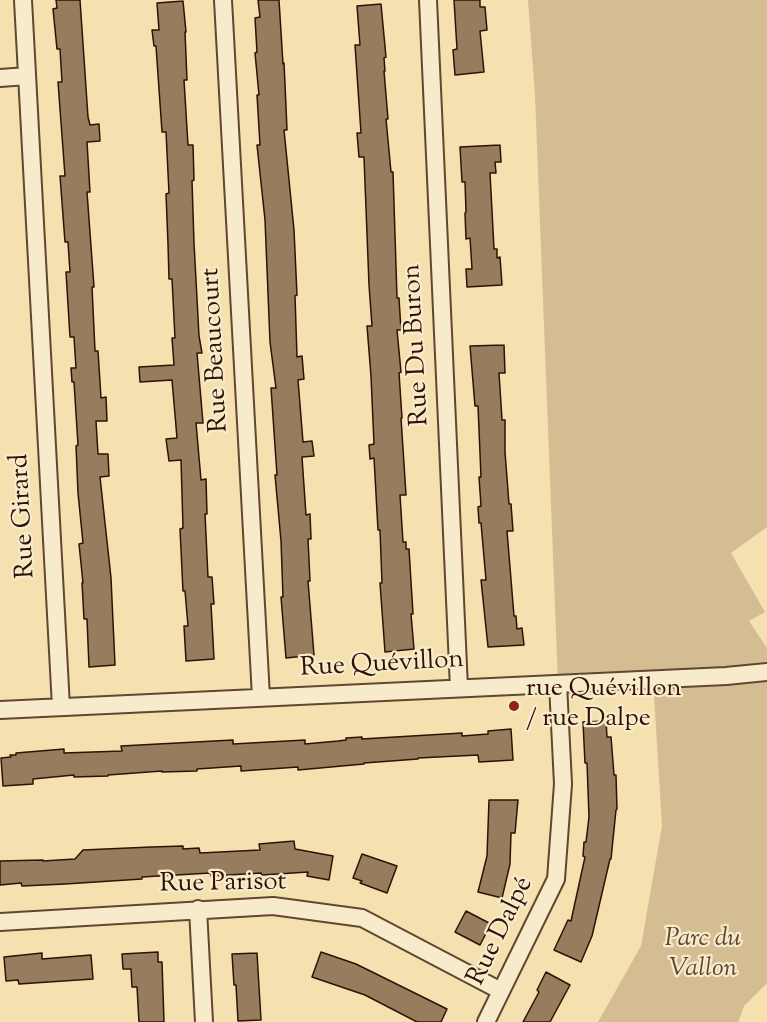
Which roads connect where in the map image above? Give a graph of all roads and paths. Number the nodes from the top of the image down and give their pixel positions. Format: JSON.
{"nodes":[{"id":1,"x":23,"y":0,"type":"edge"},
{"id":2,"x":223,"y":0,"type":"edge"},
{"id":3,"x":428,"y":0,"type":"edge"},
{"id":4,"x":27,"y":76,"type":"junction"},
{"id":5,"x":0,"y":78,"type":"edge"},
{"id":6,"x":767,"y":672,"type":"edge"},
{"id":7,"x":558,"y":684,"type":"junction"},
{"id":8,"x":459,"y":688,"type":"junction"},
{"id":9,"x":261,"y":697,"type":"junction"},
{"id":10,"x":61,"y":707,"type":"junction"},
{"id":11,"x":0,"y":710,"type":"edge"},
{"id":12,"x":198,"y":909,"type":"junction"},
{"id":13,"x":0,"y":921,"type":"edge"},
{"id":14,"x":501,"y":991,"type":"junction"},
{"id":15,"x":204,"y":1022,"type":"edge"},
{"id":16,"x":486,"y":1022,"type":"edge"}],
"edges":[{"from":1,"to":4,"type":"street","name":"Rue Girard"},
{"from":2,"to":9,"type":"street","name":"Rue Beaucourt"},
{"from":3,"to":8,"type":"street","name":"Rue Du Buron"},
{"from":4,"to":5,"type":"street"},
{"from":4,"to":10,"type":"street","name":"Rue Girard"},
{"from":6,"to":7,"type":"street","name":"Rue Quévillon"},
{"from":7,"to":8,"type":"street","name":"Rue Quévillon"},
{"from":7,"to":14,"type":"street","name":"Rue Dalpé"},
{"from":8,"to":9,"type":"street","name":"Rue Quévillon"},
{"from":9,"to":10,"type":"street","name":"Rue Quévillon"},
{"from":10,"to":11,"type":"street","name":"Rue Quévillon"},
{"from":12,"to":13,"type":"street","name":"Rue Parisot"},
{"from":12,"to":14,"type":"street","name":"Rue Parisot"},
{"from":12,"to":15,"type":"street"},
{"from":14,"to":16,"type":"street","name":"Rue Dalpé"}]}
